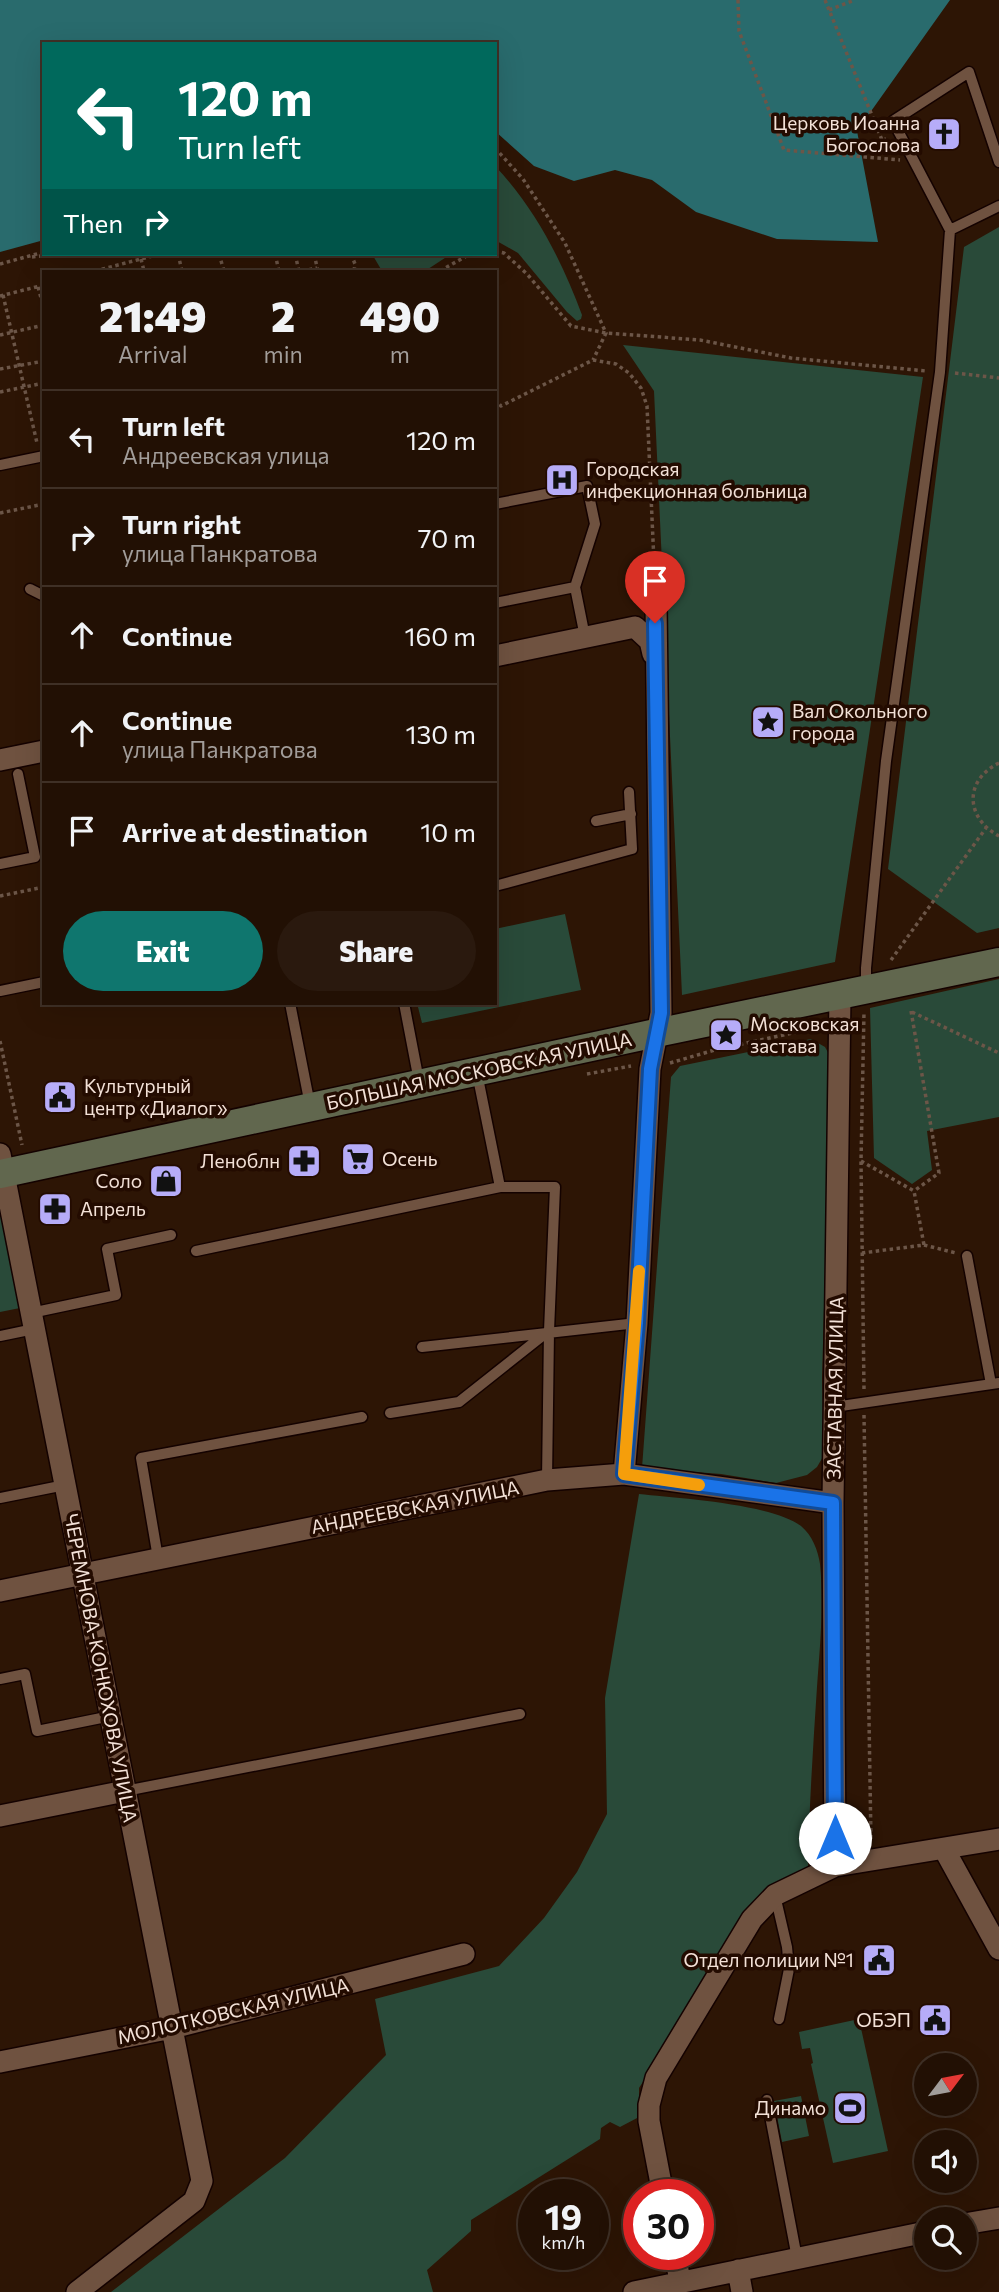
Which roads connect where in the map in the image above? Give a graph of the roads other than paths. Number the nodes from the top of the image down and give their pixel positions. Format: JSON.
{"nodes":[{"id":1,"x":999,"y":162,"type":"edge"},
{"id":2,"x":999,"y":206,"type":"edge"},
{"id":3,"x":950,"y":230,"type":"junction"},
{"id":4,"x":42,"y":456,"type":"edge"},
{"id":5,"x":0,"y":465,"type":"edge"},
{"id":6,"x":497,"y":504,"type":"edge"},
{"id":7,"x":575,"y":587,"type":"junction"},
{"id":8,"x":30,"y":589,"type":"dead end"},
{"id":9,"x":42,"y":595,"type":"edge"},
{"id":10,"x":497,"y":603,"type":"edge"},
{"id":11,"x":656,"y":603,"type":"joint"},
{"id":12,"x":635,"y":627,"type":"junction"},
{"id":13,"x":585,"y":637,"type":"junction"},
{"id":14,"x":497,"y":656,"type":"edge"},
{"id":15,"x":655,"y":663,"type":"junction"},
{"id":16,"x":42,"y":751,"type":"edge"},
{"id":17,"x":0,"y":760,"type":"edge"},
{"id":18,"x":18,"y":774,"type":"dead end"},
{"id":19,"x":629,"y":792,"type":"dead end"},
{"id":20,"x":631,"y":814,"type":"junction"},
{"id":21,"x":596,"y":821,"type":"dead end"},
{"id":22,"x":0,"y":864,"type":"edge"},
{"id":23,"x":497,"y":885,"type":"edge"},
{"id":24,"x":999,"y":962,"type":"edge"},
{"id":25,"x":42,"y":982,"type":"edge"},
{"id":26,"x":0,"y":991,"type":"edge"},
{"id":27,"x":853,"y":992,"type":"junction"},
{"id":28,"x":290,"y":1005,"type":"edge"},
{"id":29,"x":404,"y":1005,"type":"edge"},
{"id":30,"x":656,"y":1033,"type":"junction"},
{"id":31,"x":477,"y":1072,"type":"junction"},
{"id":32,"x":420,"y":1084,"type":"junction"},
{"id":33,"x":310,"y":1107,"type":"junction"},
{"id":34,"x":1,"y":1167,"type":"edge"},
{"id":35,"x":500,"y":1187,"type":"junction"},
{"id":36,"x":172,"y":1235,"type":"dead end"},
{"id":37,"x":196,"y":1251,"type":"dead end"},
{"id":38,"x":967,"y":1256,"type":"road end"},
{"id":39,"x":33,"y":1321,"type":"junction"},
{"id":40,"x":637,"y":1323,"type":"junction"},
{"id":41,"x":549,"y":1331,"type":"junction"},
{"id":42,"x":0,"y":1336,"type":"edge"},
{"id":43,"x":422,"y":1347,"type":"dead end"},
{"id":44,"x":995,"y":1384,"type":"edge"},
{"id":45,"x":834,"y":1407,"type":"junction"},
{"id":46,"x":390,"y":1413,"type":"dead end"},
{"id":47,"x":362,"y":1417,"type":"dead end"},
{"id":48,"x":624,"y":1474,"type":"junction"},
{"id":49,"x":547,"y":1480,"type":"junction"},
{"id":50,"x":65,"y":1485,"type":"junction"},
{"id":51,"x":0,"y":1498,"type":"edge"},
{"id":52,"x":833,"y":1503,"type":"junction"},
{"id":53,"x":158,"y":1558,"type":"junction"},
{"id":54,"x":82,"y":1573,"type":"junction"},
{"id":55,"x":0,"y":1591,"type":"edge"},
{"id":56,"x":0,"y":1679,"type":"edge"},
{"id":57,"x":520,"y":1714,"type":"dead end"},
{"id":58,"x":111,"y":1716,"type":"junction"},
{"id":59,"x":125,"y":1791,"type":"junction"},
{"id":60,"x":0,"y":1816,"type":"edge"},
{"id":61,"x":999,"y":1839,"type":"edge"},
{"id":62,"x":944,"y":1849,"type":"junction"},
{"id":63,"x":831,"y":1868,"type":"junction"},
{"id":64,"x":775,"y":1895,"type":"junction"},
{"id":65,"x":999,"y":1949,"type":"edge"},
{"id":66,"x":464,"y":1954,"type":"dead end"},
{"id":67,"x":779,"y":2019,"type":"dead end"},
{"id":68,"x":172,"y":2028,"type":"junction"},
{"id":69,"x":0,"y":2062,"type":"edge"},
{"id":70,"x":767,"y":2100,"type":"dead end"},
{"id":71,"x":660,"y":2179,"type":"edge"},
{"id":72,"x":999,"y":2218,"type":"edge"},
{"id":73,"x":977,"y":2222,"type":"edge"},
{"id":74,"x":914,"y":2234,"type":"edge"},
{"id":75,"x":797,"y":2258,"type":"junction"},
{"id":76,"x":678,"y":2270,"type":"edge"},
{"id":77,"x":738,"y":2270,"type":"junction"},
{"id":78,"x":680,"y":2281,"type":"junction"},
{"id":79,"x":77,"y":2292,"type":"edge"},
{"id":80,"x":634,"y":2292,"type":"edge"},
{"id":81,"x":741,"y":2292,"type":"edge"}],
"edges":[{"from":1,"to":3,"type":"lane"},
{"from":2,"to":3,"type":"lane"},
{"from":3,"to":27,"type":"lane"},
{"from":4,"to":5,"type":"lane"},
{"from":6,"to":7,"type":"lane"},
{"from":7,"to":10,"type":"lane"},
{"from":7,"to":13,"type":"lane"},
{"from":8,"to":9,"type":"lane"},
{"from":11,"to":12,"type":"lane"},
{"from":11,"to":15,"type":"street"},
{"from":12,"to":13,"type":"street"},
{"from":12,"to":15,"type":"street"},
{"from":13,"to":14,"type":"street"},
{"from":15,"to":30,"type":"street"},
{"from":16,"to":17,"type":"street"},
{"from":18,"to":22,"type":"lane"},
{"from":19,"to":20,"type":"lane"},
{"from":20,"to":21,"type":"lane"},
{"from":20,"to":23,"type":"lane"},
{"from":24,"to":27,"type":"main road","name":"БОЛЬШАЯ МОСКОВСКАЯ УЛИЦА"},
{"from":25,"to":26,"type":"lane"},
{"from":27,"to":30,"type":"main road","name":"БОЛЬШАЯ МОСКОВСКАЯ УЛИЦА"},
{"from":27,"to":45,"type":"street","name":"ЗАСТАВНАЯ УЛИЦА"},
{"from":28,"to":33,"type":"lane"},
{"from":29,"to":32,"type":"lane"},
{"from":30,"to":31,"type":"main road","name":"БОЛЬШАЯ МОСКОВСКАЯ УЛИЦА"},
{"from":30,"to":40,"type":"street"},
{"from":31,"to":32,"type":"main road","name":"БОЛЬШАЯ МОСКОВСКАЯ УЛИЦА"},
{"from":31,"to":35,"type":"lane"},
{"from":32,"to":33,"type":"main road","name":"БОЛЬШАЯ МОСКОВСКАЯ УЛИЦА"},
{"from":33,"to":34,"type":"main road","name":"БОЛЬШАЯ МОСКОВСКАЯ УЛИЦА"},
{"from":34,"to":39,"type":"street","name":"ЧЕРЕМНОВА-КОНЮХОВА УЛИЦА"},
{"from":35,"to":37,"type":"lane"},
{"from":35,"to":41,"type":"lane"},
{"from":36,"to":39,"type":"lane"},
{"from":38,"to":44,"type":"lane"},
{"from":39,"to":42,"type":"lane"},
{"from":39,"to":50,"type":"street","name":"ЧЕРЕМНОВА-КОНЮХОВА УЛИЦА"},
{"from":40,"to":41,"type":"lane"},
{"from":40,"to":48,"type":"street"},
{"from":41,"to":43,"type":"lane"},
{"from":41,"to":46,"type":"lane"},
{"from":41,"to":49,"type":"lane"},
{"from":44,"to":45,"type":"lane"},
{"from":45,"to":52,"type":"street","name":"ЗАСТАВНАЯ УЛИЦА"},
{"from":47,"to":53,"type":"lane"},
{"from":48,"to":49,"type":"street","name":"АНДРЕЕВСКАЯ УЛИЦА"},
{"from":48,"to":52,"type":"street","name":"АНДРЕЕВСКАЯ УЛИЦА"},
{"from":49,"to":53,"type":"street","name":"АНДРЕЕВСКАЯ УЛИЦА"},
{"from":50,"to":51,"type":"lane"},
{"from":50,"to":54,"type":"street","name":"ЧЕРЕМНОВА-КОНЮХОВА УЛИЦА"},
{"from":52,"to":63,"type":"street","name":"ЗАСТАВНАЯ УЛИЦА"},
{"from":53,"to":54,"type":"street","name":"АНДРЕЕВСКАЯ УЛИЦА"},
{"from":54,"to":55,"type":"street","name":"АНДРЕЕВСКАЯ УЛИЦА"},
{"from":54,"to":58,"type":"street","name":"ЧЕРЕМНОВА-КОНЮХОВА УЛИЦА"},
{"from":56,"to":58,"type":"lane"},
{"from":57,"to":59,"type":"lane"},
{"from":58,"to":59,"type":"street","name":"ЧЕРЕМНОВА-КОНЮХОВА УЛИЦА"},
{"from":59,"to":60,"type":"street"},
{"from":59,"to":68,"type":"street","name":"ЧЕРЕМНОВА-КОНЮХОВА УЛИЦА"},
{"from":61,"to":62,"type":"street"},
{"from":62,"to":63,"type":"street"},
{"from":62,"to":65,"type":"street"},
{"from":63,"to":64,"type":"street"},
{"from":64,"to":67,"type":"lane"},
{"from":64,"to":71,"type":"street"},
{"from":66,"to":68,"type":"street","name":"МОЛОТКОВСКАЯ УЛИЦА"},
{"from":68,"to":69,"type":"street","name":"МОЛОТКОВСКАЯ УЛИЦА"},
{"from":68,"to":79,"type":"street","name":"ЧЕРЕМНОВА-КОНЮХОВА УЛИЦА"},
{"from":70,"to":75,"type":"lane"},
{"from":72,"to":73,"type":"street"},
{"from":74,"to":75,"type":"street"},
{"from":75,"to":77,"type":"street"},
{"from":76,"to":78,"type":"street"},
{"from":77,"to":78,"type":"street"},
{"from":77,"to":81,"type":"street"},
{"from":78,"to":80,"type":"street"}]}
